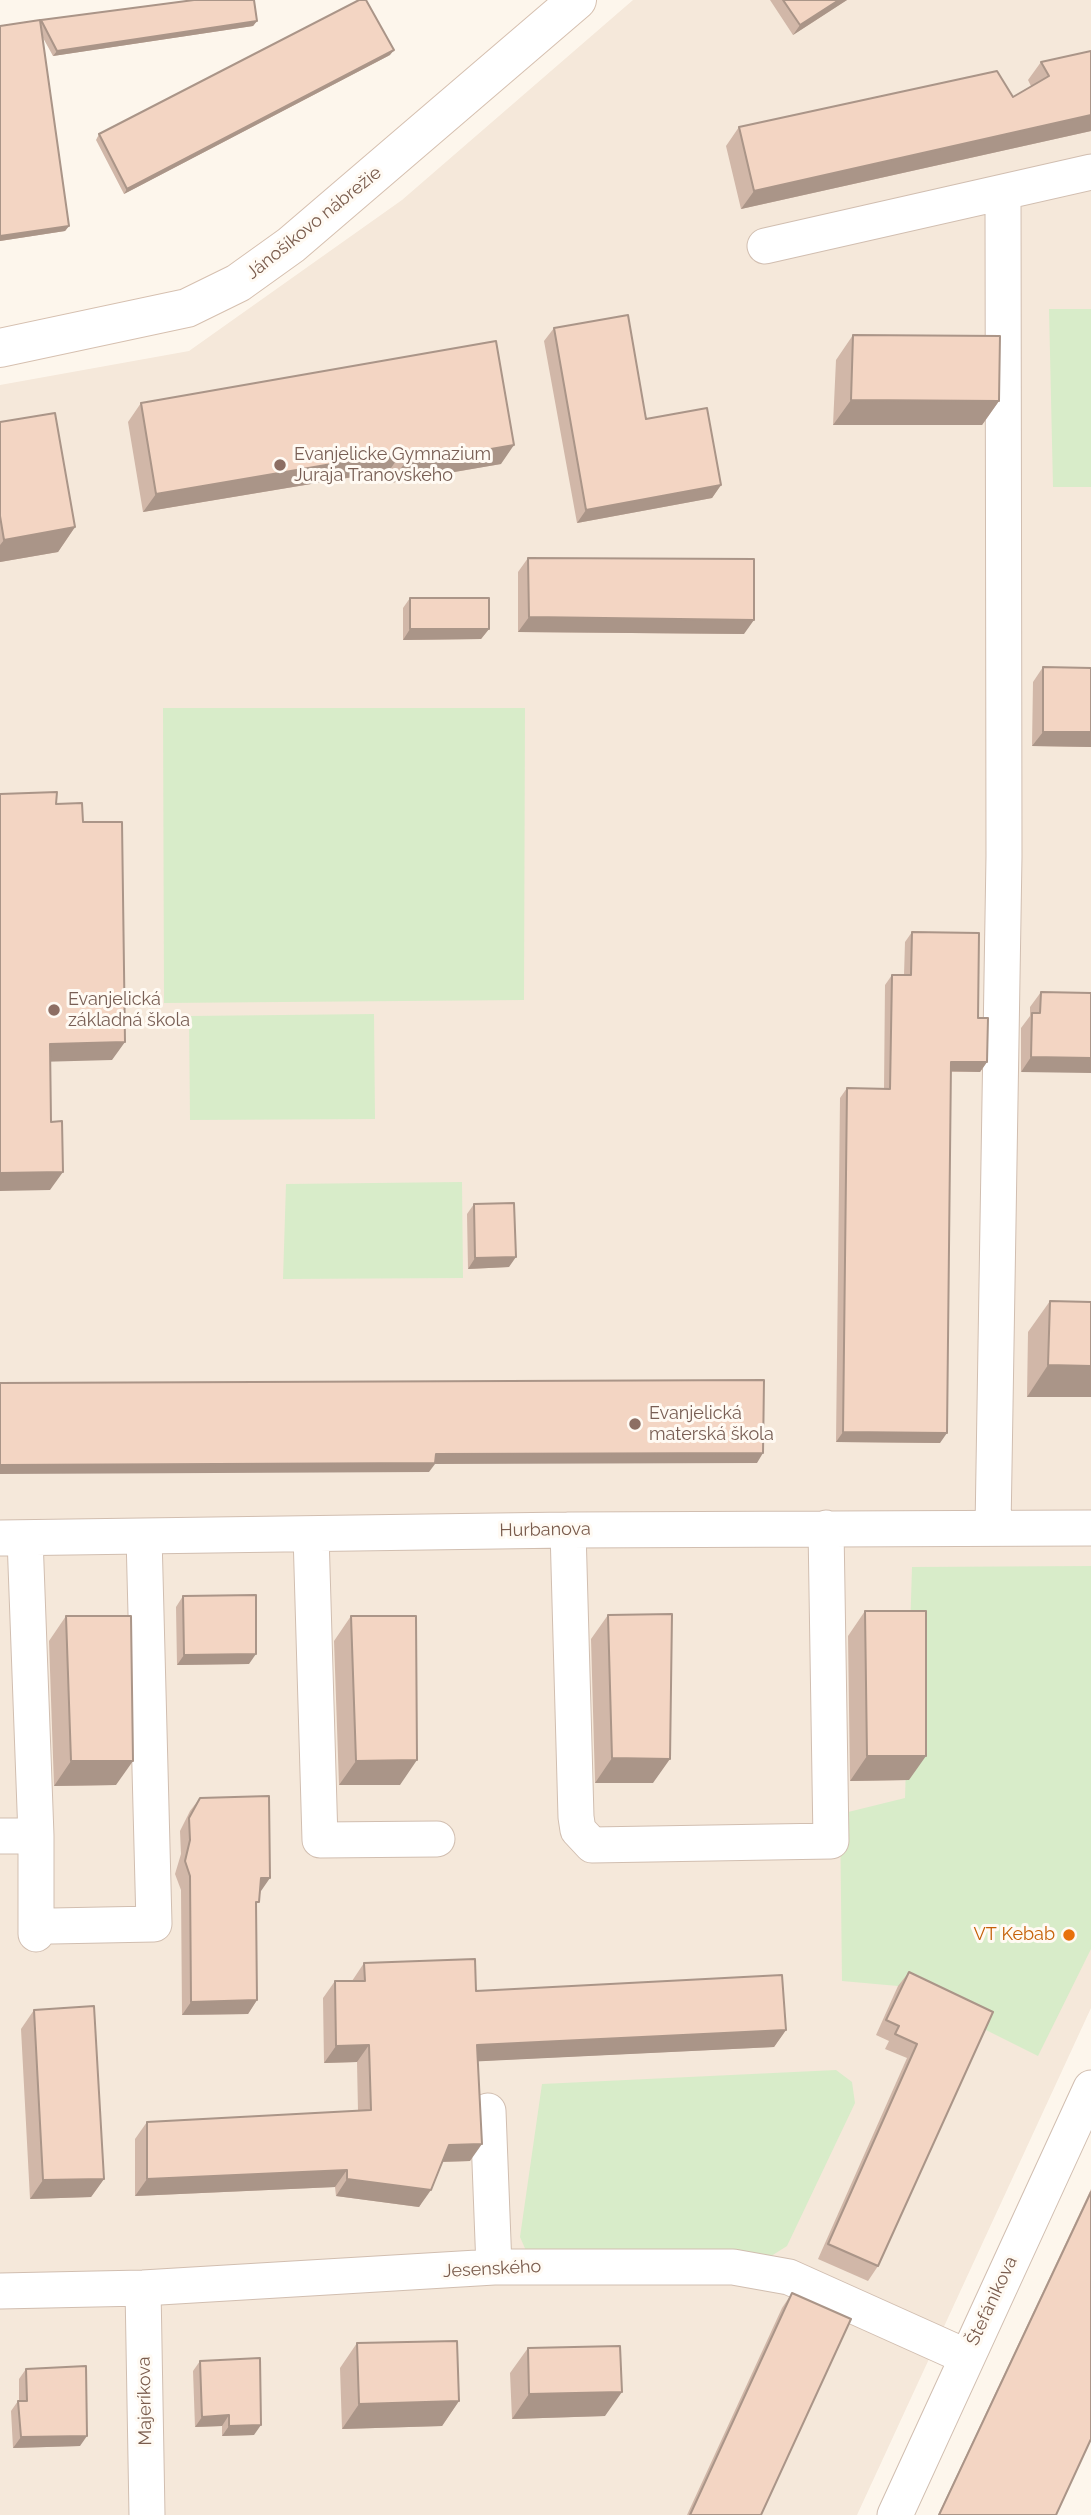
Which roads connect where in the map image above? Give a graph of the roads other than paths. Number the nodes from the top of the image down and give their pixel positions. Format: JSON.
{"nodes":[{"id":1,"x":577,"y":0,"type":"edge"},
{"id":2,"x":1091,"y":172,"type":"edge"},
{"id":3,"x":1003,"y":193,"type":"junction"},
{"id":4,"x":765,"y":246,"type":"dead end"},
{"id":5,"x":0,"y":348,"type":"edge"},
{"id":6,"x":825,"y":1528,"type":"junction"},
{"id":7,"x":993,"y":1528,"type":"junction"},
{"id":8,"x":1091,"y":1528,"type":"edge"},
{"id":9,"x":568,"y":1530,"type":"junction"},
{"id":10,"x":311,"y":1534,"type":"junction"},
{"id":11,"x":144,"y":1536,"type":"junction"},
{"id":12,"x":13,"y":1538,"type":"edge"},
{"id":13,"x":0,"y":1836,"type":"edge"},
{"id":14,"x":36,"y":1836,"type":"junction"},
{"id":15,"x":437,"y":1839,"type":"dead end"},
{"id":16,"x":1091,"y":2088,"type":"edge"},
{"id":17,"x":488,"y":2111,"type":"dead end"},
{"id":18,"x":494,"y":2267,"type":"junction"},
{"id":19,"x":143,"y":2288,"type":"junction"},
{"id":20,"x":0,"y":2291,"type":"edge"},
{"id":21,"x":967,"y":2357,"type":"junction"},
{"id":22,"x":147,"y":2515,"type":"edge"},
{"id":23,"x":895,"y":2515,"type":"edge"}],
"edges":[{"from":1,"to":5,"type":"main road","name":"Jánošíkovo nábrežie"},
{"from":2,"to":3,"type":"street"},
{"from":3,"to":4,"type":"street"},
{"from":3,"to":7,"type":"street"},
{"from":6,"to":7,"type":"street","name":"Hurbanova"},
{"from":6,"to":9,"type":"street","name":"Hurbanova"},
{"from":6,"to":9,"type":"street"},
{"from":7,"to":8,"type":"street","name":"Hurbanova"},
{"from":9,"to":10,"type":"street","name":"Hurbanova"},
{"from":10,"to":11,"type":"street","name":"Hurbanova"},
{"from":10,"to":15,"type":"street"},
{"from":11,"to":12,"type":"street","name":"Hurbanova"},
{"from":11,"to":14,"type":"street"},
{"from":12,"to":14,"type":"street"},
{"from":13,"to":14,"type":"street"},
{"from":16,"to":21,"type":"street","name":"Štefánikova"},
{"from":17,"to":18,"type":"street"},
{"from":18,"to":19,"type":"street","name":"Jesenského"},
{"from":18,"to":21,"type":"street","name":"Jesenského"},
{"from":19,"to":20,"type":"street","name":"Jesenského"},
{"from":19,"to":22,"type":"street","name":"Majeríkova"},
{"from":21,"to":23,"type":"street","name":"Štefánikova"}]}
